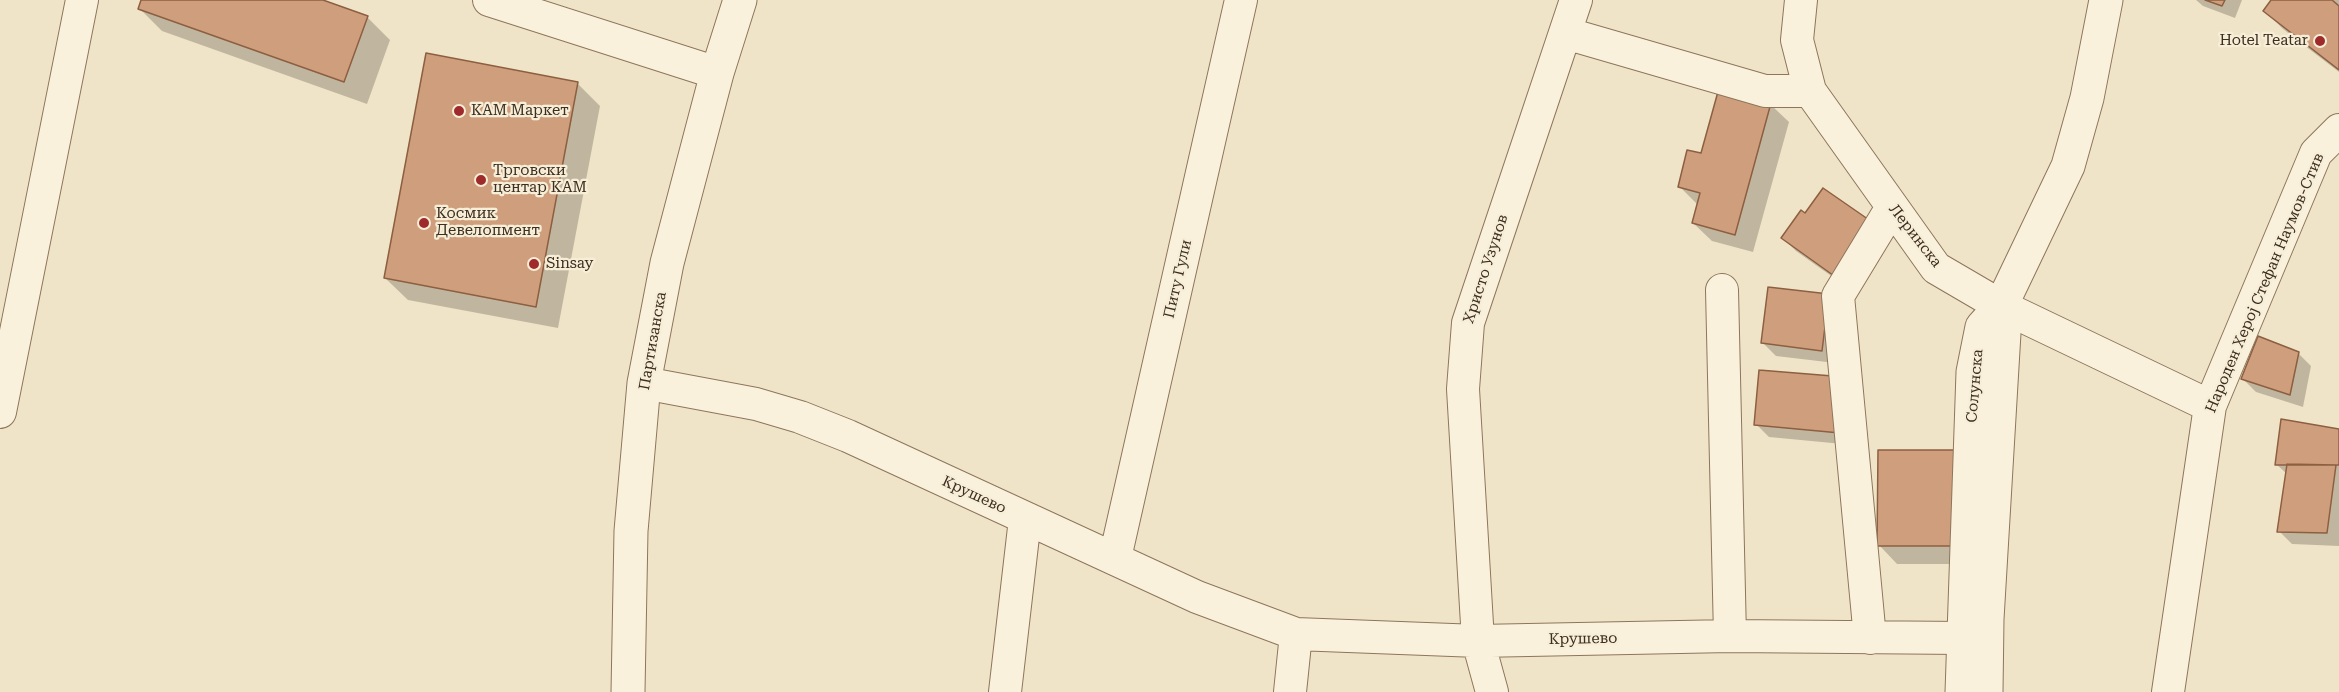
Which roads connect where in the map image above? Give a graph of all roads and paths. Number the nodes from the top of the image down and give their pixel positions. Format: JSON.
{"nodes":[{"id":1,"x":82,"y":0,"type":"edge"},
{"id":2,"x":489,"y":0,"type":"edge"},
{"id":3,"x":740,"y":0,"type":"edge"},
{"id":4,"x":1241,"y":0,"type":"edge"},
{"id":5,"x":1576,"y":0,"type":"edge"},
{"id":6,"x":1801,"y":0,"type":"edge"},
{"id":7,"x":2106,"y":0,"type":"edge"},
{"id":8,"x":1565,"y":33,"type":"junction"},
{"id":9,"x":717,"y":73,"type":"junction"},
{"id":10,"x":1810,"y":91,"type":"junction"},
{"id":11,"x":2339,"y":130,"type":"edge"},
{"id":12,"x":1892,"y":207,"type":"junction"},
{"id":13,"x":1722,"y":290,"type":"dead end"},
{"id":14,"x":2001,"y":306,"type":"junction"},
{"id":15,"x":644,"y":383,"type":"junction"},
{"id":16,"x":2210,"y":406,"type":"junction"},
{"id":17,"x":0,"y":412,"type":"edge"},
{"id":18,"x":1025,"y":519,"type":"junction"},
{"id":19,"x":1115,"y":558,"type":"junction"},
{"id":20,"x":1296,"y":634,"type":"junction"},
{"id":21,"x":1730,"y":636,"type":"junction"},
{"id":22,"x":1870,"y":638,"type":"junction"},
{"id":23,"x":1964,"y":638,"type":"junction"},
{"id":24,"x":1478,"y":641,"type":"junction"},
{"id":25,"x":628,"y":692,"type":"edge"},
{"id":26,"x":1005,"y":692,"type":"edge"},
{"id":27,"x":1290,"y":692,"type":"edge"},
{"id":28,"x":1492,"y":692,"type":"edge"},
{"id":29,"x":1962,"y":692,"type":"edge"},
{"id":30,"x":1986,"y":692,"type":"edge"},
{"id":31,"x":2168,"y":692,"type":"edge"}],
"edges":[{"from":1,"to":17,"type":"street"},
{"from":2,"to":9,"type":"street"},
{"from":3,"to":9,"type":"street","name":"Партизанска"},
{"from":4,"to":19,"type":"street","name":"Питу Гули"},
{"from":5,"to":8,"type":"street","name":"Христо Узунов"},
{"from":6,"to":10,"type":"street","name":"Леринска"},
{"from":7,"to":14,"type":"street","name":"Солунска"},
{"from":8,"to":10,"type":"street"},
{"from":8,"to":24,"type":"street","name":"Христо Узунов"},
{"from":9,"to":15,"type":"street","name":"Партизанска"},
{"from":10,"to":12,"type":"street","name":"Леринска"},
{"from":11,"to":16,"type":"street","name":"Народен Херој Стефан Наумов-Стив"},
{"from":12,"to":14,"type":"street","name":"Леринска"},
{"from":12,"to":22,"type":"street"},
{"from":13,"to":21,"type":"street"},
{"from":14,"to":16,"type":"street","name":"Леринска"},
{"from":14,"to":23,"type":"street","name":"Солунска"},
{"from":14,"to":30,"type":"street"},
{"from":15,"to":18,"type":"street","name":"Крушево"},
{"from":15,"to":25,"type":"street","name":"Партизанска"},
{"from":16,"to":31,"type":"street","name":"Народен Херој Стефан Наумов-Стив"},
{"from":18,"to":19,"type":"street","name":"Крушево"},
{"from":18,"to":26,"type":"street"},
{"from":19,"to":20,"type":"street","name":"Крушево"},
{"from":20,"to":24,"type":"street","name":"Крушево"},
{"from":20,"to":27,"type":"street"},
{"from":21,"to":22,"type":"street","name":"Крушево"},
{"from":21,"to":24,"type":"street","name":"Крушево"},
{"from":22,"to":23,"type":"street","name":"Крушево"},
{"from":23,"to":29,"type":"street","name":"Солунска"},
{"from":24,"to":28,"type":"street","name":"Христо Узунов"}]}
